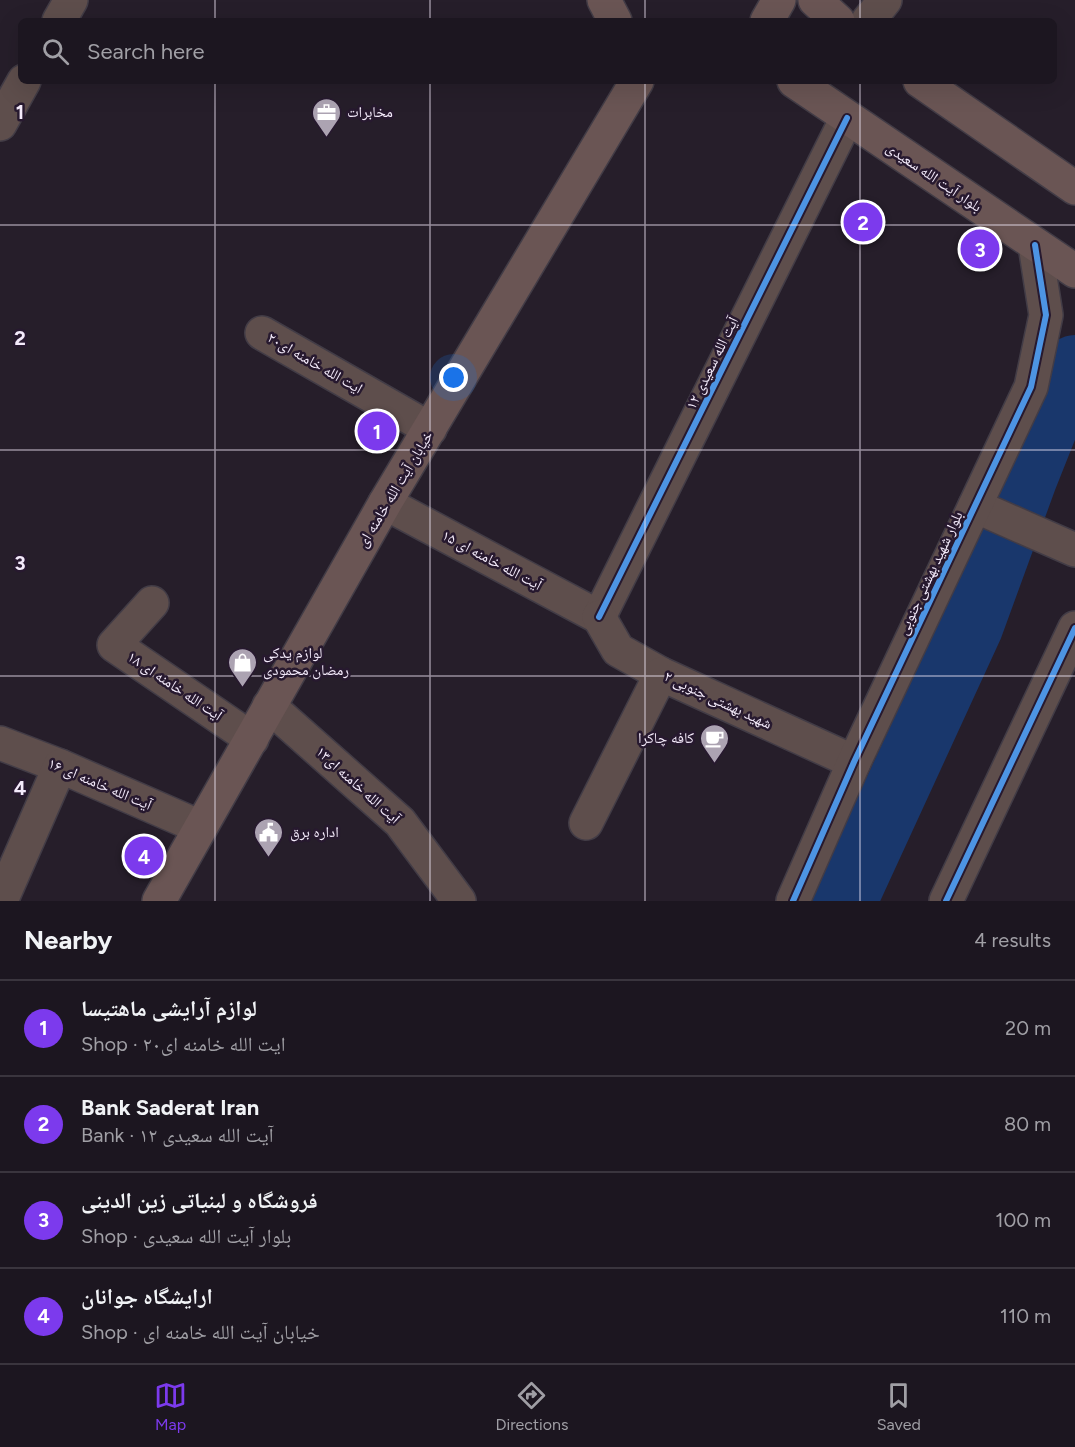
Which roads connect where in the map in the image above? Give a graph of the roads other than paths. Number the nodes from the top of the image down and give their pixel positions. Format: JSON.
{"nodes":[{"id":1,"x":71,"y":0,"type":"edge"},
{"id":2,"x":604,"y":0,"type":"edge"},
{"id":3,"x":779,"y":0,"type":"edge"},
{"id":4,"x":815,"y":0,"type":"edge"},
{"id":5,"x":885,"y":0,"type":"edge"},
{"id":6,"x":61,"y":18,"type":"edge"},
{"id":7,"x":613,"y":18,"type":"edge"},
{"id":8,"x":769,"y":18,"type":"edge"},
{"id":9,"x":835,"y":18,"type":"edge"},
{"id":10,"x":870,"y":18,"type":"edge"},
{"id":11,"x":22,"y":84,"type":"edge"},
{"id":12,"x":635,"y":84,"type":"edge"},
{"id":13,"x":798,"y":84,"type":"edge"},
{"id":14,"x":924,"y":84,"type":"edge"},
{"id":15,"x":847,"y":118,"type":"junction"},
{"id":16,"x":0,"y":124,"type":"edge"},
{"id":17,"x":1075,"y":188,"type":"edge"},
{"id":18,"x":1035,"y":245,"type":"junction"},
{"id":19,"x":1075,"y":271,"type":"edge"},
{"id":20,"x":262,"y":333,"type":"dead end"},
{"id":21,"x":430,"y":429,"type":"junction"},
{"id":22,"x":385,"y":503,"type":"junction"},
{"id":23,"x":975,"y":506,"type":"junction"},
{"id":24,"x":1075,"y":550,"type":"edge"},
{"id":25,"x":152,"y":603,"type":"dead end"},
{"id":26,"x":599,"y":617,"type":"junction"},
{"id":27,"x":1075,"y":628,"type":"edge"},
{"id":28,"x":661,"y":674,"type":"junction"},
{"id":29,"x":269,"y":706,"type":"junction"},
{"id":30,"x":252,"y":738,"type":"junction"},
{"id":31,"x":0,"y":743,"type":"edge"},
{"id":32,"x":854,"y":762,"type":"junction"},
{"id":33,"x":60,"y":766,"type":"junction"},
{"id":34,"x":586,"y":823,"type":"dead end"},
{"id":35,"x":200,"y":827,"type":"junction"},
{"id":36,"x":1,"y":901,"type":"edge"},
{"id":37,"x":159,"y":901,"type":"edge"},
{"id":38,"x":459,"y":901,"type":"edge"},
{"id":39,"x":793,"y":901,"type":"edge"},
{"id":40,"x":946,"y":901,"type":"edge"}],
"edges":[{"from":1,"to":6,"type":"street"},
{"from":2,"to":7,"type":"main road"},
{"from":3,"to":8,"type":"main road"},
{"from":4,"to":9,"type":"main road"},
{"from":5,"to":10,"type":"street"},
{"from":11,"to":16,"type":"street"},
{"from":12,"to":21,"type":"main road","name":"خیابان آیت الله خامنه ای"},
{"from":13,"to":15,"type":"main road","name":"بلوار آیت الله سعیدی"},
{"from":14,"to":17,"type":"main road"},
{"from":15,"to":18,"type":"main road","name":"بلوار آیت الله سعیدی"},
{"from":15,"to":26,"type":"street","name":"آیت الله سعیدی ۱۲"},
{"from":18,"to":19,"type":"main road","name":"بلوار آیت الله سعیدی"},
{"from":18,"to":23,"type":"street","name":"بلوار شهید بهشتی جنوبی"},
{"from":20,"to":21,"type":"street","name":"ایت الله خامنه ای۲۰"},
{"from":21,"to":22,"type":"main road","name":"خیابان آیت الله خامنه ای"},
{"from":22,"to":26,"type":"street","name":"آیت الله خامنه ای ۱۵"},
{"from":22,"to":29,"type":"main road","name":"خیابان آیت الله خامنه ای"},
{"from":23,"to":24,"type":"street"},
{"from":23,"to":32,"type":"street","name":"بلوار شهید بهشتی جنوبی"},
{"from":25,"to":30,"type":"street","name":"آیت الله خامنه ای ۱۸"},
{"from":26,"to":28,"type":"street","name":"شهید بهشتی جنوبی ۲"},
{"from":27,"to":40,"type":"street"},
{"from":28,"to":32,"type":"street","name":"شهید بهشتی جنوبی ۲"},
{"from":28,"to":34,"type":"street"},
{"from":29,"to":30,"type":"main road","name":"خیابان آیت الله خامنه ای"},
{"from":29,"to":38,"type":"street","name":"آیت الله خامنه ای۱۳"},
{"from":30,"to":35,"type":"main road","name":"خیابان آیت الله خامنه ای"},
{"from":31,"to":33,"type":"street","name":"آیت الله خامنه ای ۱۶"},
{"from":32,"to":39,"type":"street","name":"بلوار شهید بهشتی جنوبی"},
{"from":33,"to":35,"type":"street","name":"آیت الله خامنه ای ۱۶"},
{"from":33,"to":36,"type":"street"},
{"from":35,"to":37,"type":"main road","name":"خیابان آیت الله خامنه ای"}]}
